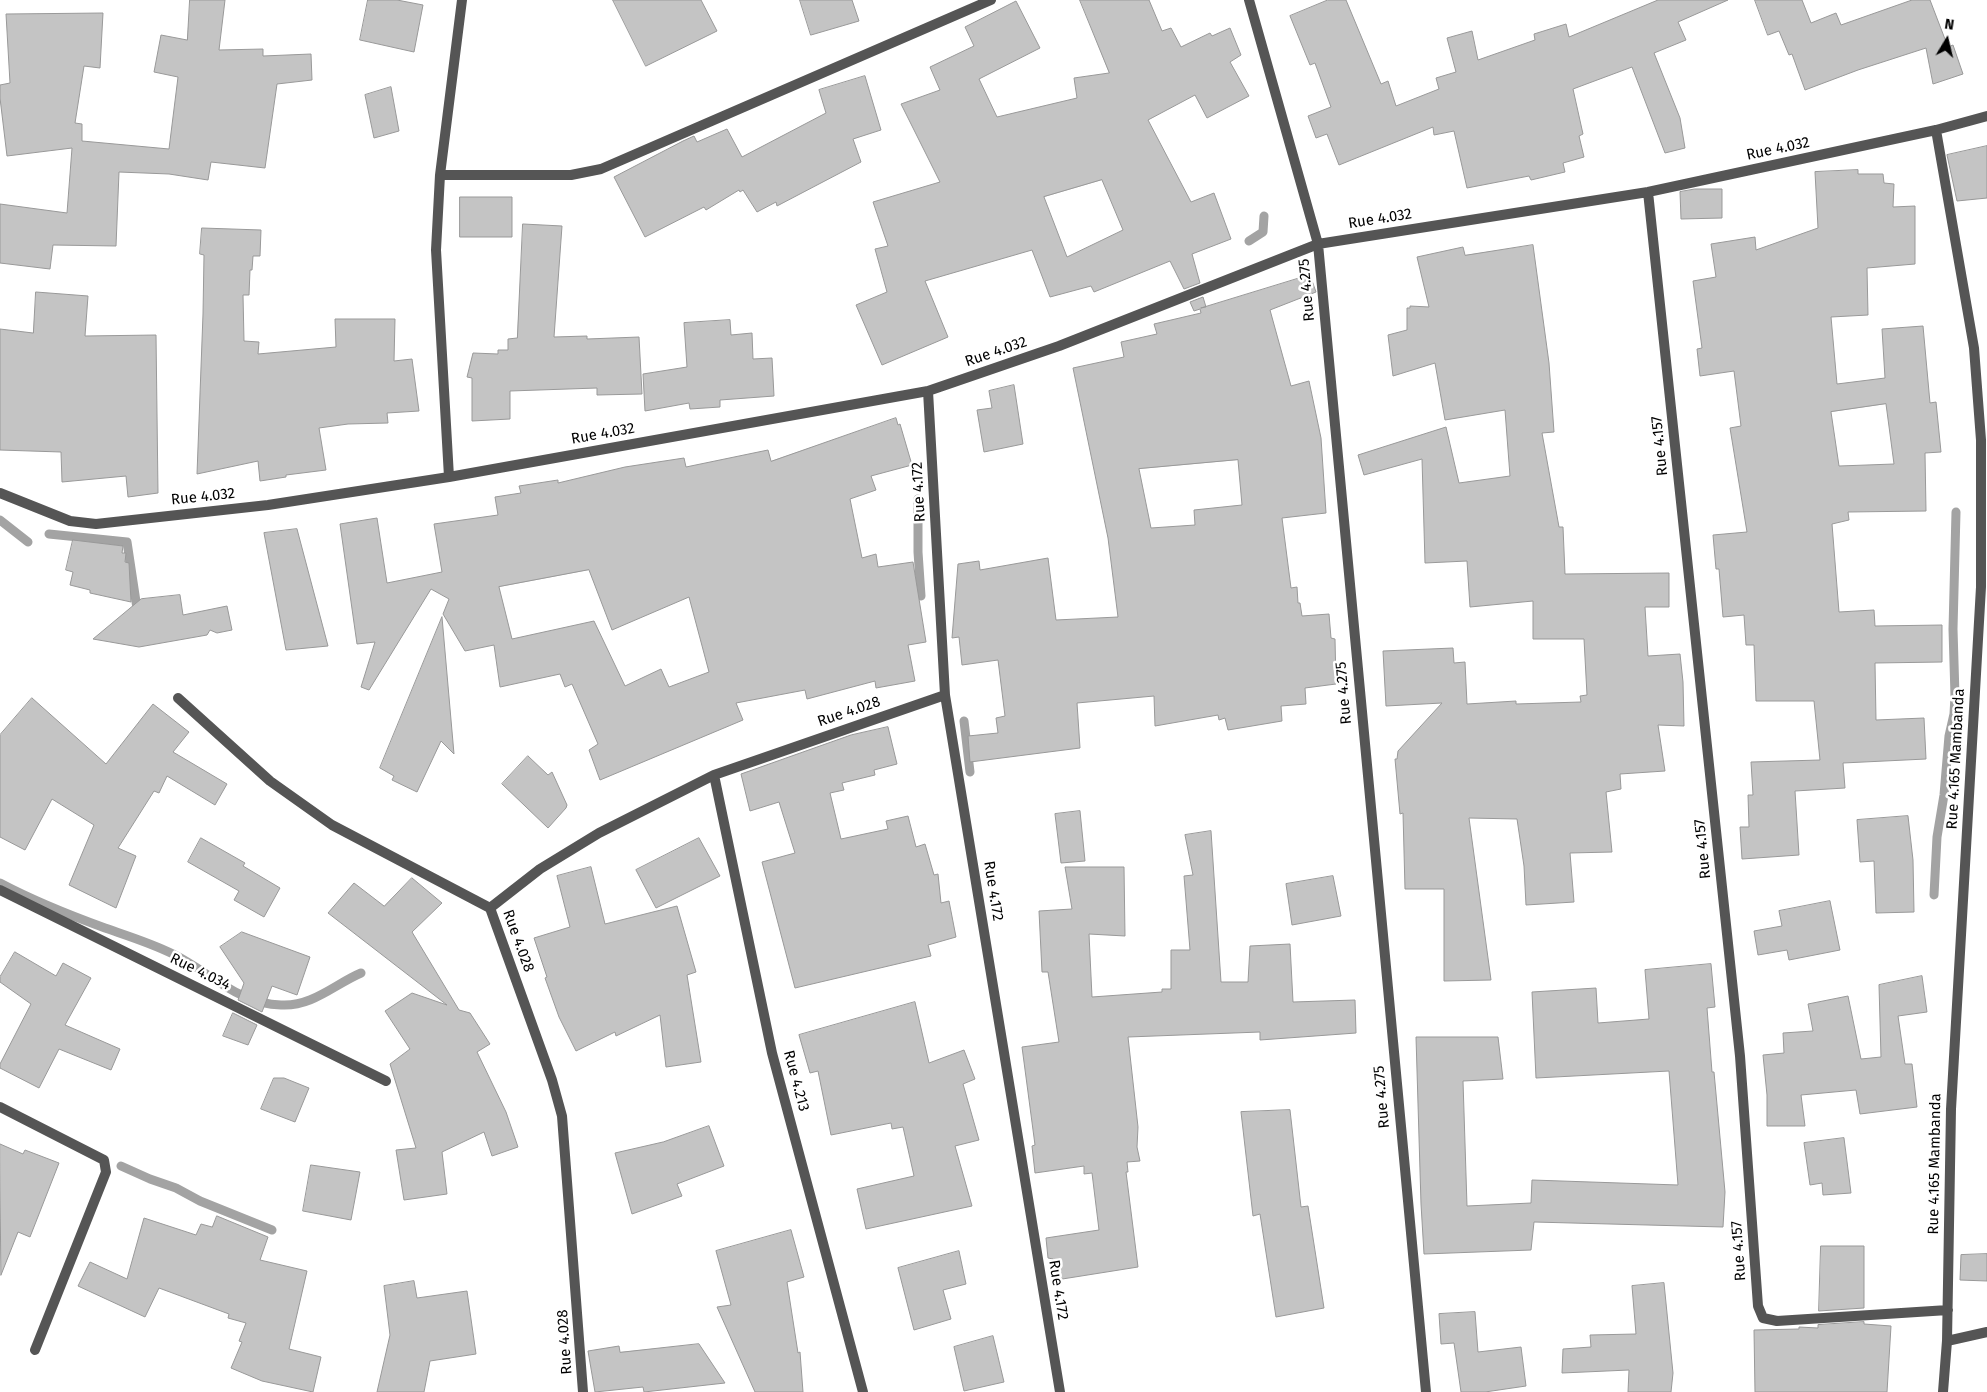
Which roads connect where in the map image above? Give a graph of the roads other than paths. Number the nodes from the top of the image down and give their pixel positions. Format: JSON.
{"nodes":[{"id":1,"x":462,"y":0,"type":"edge"},
{"id":2,"x":991,"y":0,"type":"edge"},
{"id":3,"x":1249,"y":0,"type":"edge"},
{"id":4,"x":1987,"y":116,"type":"edge"},
{"id":5,"x":1936,"y":130,"type":"junction"},
{"id":6,"x":440,"y":175,"type":"junction"},
{"id":7,"x":1648,"y":192,"type":"junction"},
{"id":8,"x":1318,"y":244,"type":"junction"},
{"id":9,"x":928,"y":391,"type":"junction"},
{"id":10,"x":1984,"y":440,"type":"edge"},
{"id":11,"x":449,"y":478,"type":"junction"},
{"id":12,"x":0,"y":492,"type":"edge"},
{"id":13,"x":945,"y":695,"type":"junction"},
{"id":14,"x":178,"y":698,"type":"dead end"},
{"id":15,"x":714,"y":775,"type":"junction"},
{"id":16,"x":0,"y":890,"type":"edge"},
{"id":17,"x":490,"y":908,"type":"junction"},
{"id":18,"x":386,"y":1081,"type":"dead end"},
{"id":19,"x":0,"y":1107,"type":"edge"},
{"id":20,"x":1948,"y":1310,"type":"junction"},
{"id":21,"x":1987,"y":1332,"type":"edge"},
{"id":22,"x":1947,"y":1341,"type":"junction"},
{"id":23,"x":35,"y":1350,"type":"dead end"},
{"id":24,"x":584,"y":1392,"type":"edge"},
{"id":25,"x":863,"y":1392,"type":"edge"},
{"id":26,"x":1060,"y":1392,"type":"edge"},
{"id":27,"x":1426,"y":1392,"type":"edge"},
{"id":28,"x":1943,"y":1392,"type":"edge"}],
"edges":[{"from":1,"to":6,"type":"street"},
{"from":2,"to":6,"type":"street"},
{"from":3,"to":8,"type":"street","name":"Rue 4.275"},
{"from":4,"to":5,"type":"street","name":"Rue 4.032"},
{"from":5,"to":7,"type":"street","name":"Rue 4.032"},
{"from":5,"to":10,"type":"street","name":"Rue 4.165 Mambanda"},
{"from":6,"to":11,"type":"street"},
{"from":7,"to":8,"type":"street","name":"Rue 4.032"},
{"from":7,"to":20,"type":"street","name":"Rue 4.157"},
{"from":8,"to":9,"type":"street","name":"Rue 4.032"},
{"from":8,"to":27,"type":"street","name":"Rue 4.275"},
{"from":9,"to":11,"type":"street","name":"Rue 4.032"},
{"from":9,"to":13,"type":"street","name":"Rue 4.172"},
{"from":10,"to":20,"type":"street","name":"Rue 4.165 Mambanda"},
{"from":11,"to":12,"type":"street","name":"Rue 4.032"},
{"from":13,"to":15,"type":"street","name":"Rue 4.028"},
{"from":13,"to":26,"type":"street","name":"Rue 4.172"},
{"from":14,"to":17,"type":"street"},
{"from":15,"to":17,"type":"street","name":"Rue 4.028"},
{"from":15,"to":25,"type":"street","name":"Rue 4.213"},
{"from":16,"to":18,"type":"street","name":"Rue 4.034"},
{"from":17,"to":24,"type":"street","name":"Rue 4.028"},
{"from":19,"to":23,"type":"street"},
{"from":20,"to":22,"type":"street","name":"Rue 4.165 Mambanda"},
{"from":21,"to":22,"type":"street"},
{"from":22,"to":28,"type":"street","name":"Rue 4.165 Mambanda"}]}
